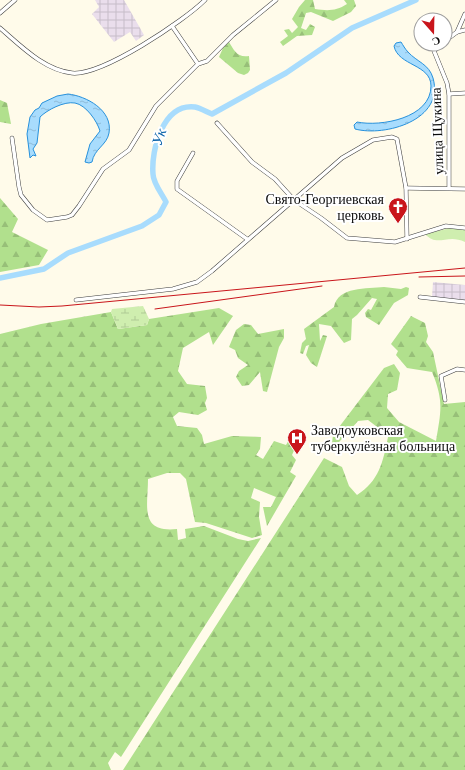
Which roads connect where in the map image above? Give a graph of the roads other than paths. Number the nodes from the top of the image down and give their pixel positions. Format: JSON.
{"nodes":[{"id":1,"x":14,"y":0,"type":"edge"},
{"id":2,"x":205,"y":0,"type":"edge"},
{"id":3,"x":276,"y":0,"type":"edge"},
{"id":4,"x":1,"y":10,"type":"edge"},
{"id":5,"x":465,"y":14,"type":"edge"},
{"id":6,"x":172,"y":26,"type":"junction"},
{"id":7,"x":0,"y":28,"type":"edge"},
{"id":8,"x":465,"y":30,"type":"edge"},
{"id":9,"x":457,"y":32,"type":"junction"},
{"id":10,"x":453,"y":35,"type":"edge"},
{"id":11,"x":434,"y":52,"type":"edge"},
{"id":12,"x":198,"y":64,"type":"junction"},
{"id":13,"x":449,"y":94,"type":"junction"},
{"id":14,"x":465,"y":94,"type":"edge"},
{"id":15,"x":217,"y":123,"type":"dead end"},
{"id":16,"x":12,"y":138,"type":"dead end"},
{"id":17,"x":193,"y":153,"type":"dead end"},
{"id":18,"x":406,"y":188,"type":"junction"},
{"id":19,"x":449,"y":188,"type":"junction"},
{"id":20,"x":465,"y":189,"type":"edge"},
{"id":21,"x":294,"y":200,"type":"junction"},
{"id":22,"x":465,"y":228,"type":"edge"},
{"id":23,"x":407,"y":239,"type":"junction"},
{"id":24,"x":247,"y":240,"type":"junction"},
{"id":25,"x":420,"y":297,"type":"dead end"},
{"id":26,"x":76,"y":300,"type":"dead end"},
{"id":27,"x":465,"y":302,"type":"edge"},
{"id":28,"x":465,"y":370,"type":"edge"},
{"id":29,"x":445,"y":400,"type":"dead end"}],
"edges":[{"from":1,"to":4,"type":"street"},
{"from":2,"to":6,"type":"street"},
{"from":3,"to":12,"type":"street"},
{"from":5,"to":9,"type":"street"},
{"from":6,"to":7,"type":"street"},
{"from":6,"to":12,"type":"street"},
{"from":8,"to":9,"type":"street"},
{"from":9,"to":10,"type":"street"},
{"from":11,"to":13,"type":"street","name":"улица Щукина"},
{"from":12,"to":16,"type":"street"},
{"from":13,"to":14,"type":"street"},
{"from":13,"to":19,"type":"street","name":"улица Щукина"},
{"from":15,"to":21,"type":"street"},
{"from":17,"to":24,"type":"street"},
{"from":18,"to":19,"type":"street"},
{"from":18,"to":21,"type":"street"},
{"from":18,"to":23,"type":"street"},
{"from":19,"to":20,"type":"street"},
{"from":21,"to":23,"type":"street"},
{"from":21,"to":24,"type":"street"},
{"from":22,"to":23,"type":"street"},
{"from":24,"to":26,"type":"street"},
{"from":25,"to":27,"type":"street"},
{"from":28,"to":29,"type":"street"}]}
